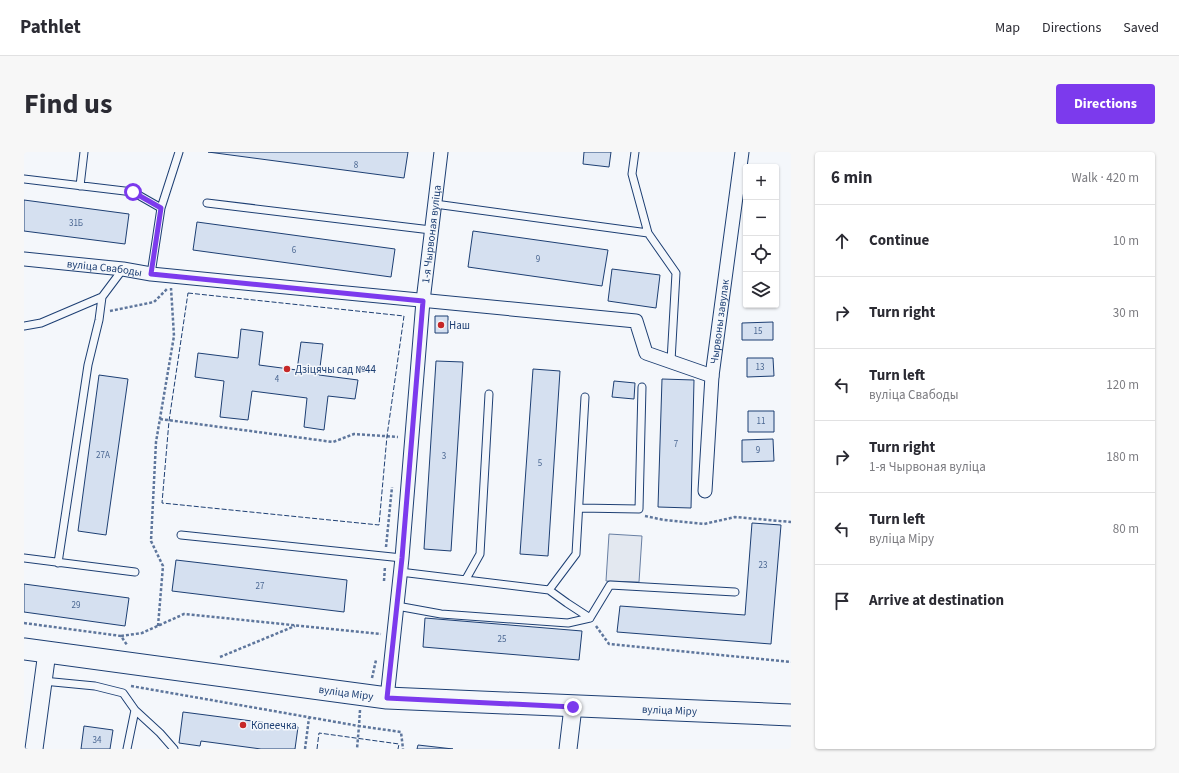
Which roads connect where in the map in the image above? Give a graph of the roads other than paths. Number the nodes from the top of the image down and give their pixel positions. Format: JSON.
{"nodes":[{"id":1,"x":84,"y":152,"type":"edge"},
{"id":2,"x":179,"y":152,"type":"edge"},
{"id":3,"x":441,"y":152,"type":"edge"},
{"id":4,"x":635,"y":152,"type":"edge"},
{"id":5,"x":742,"y":152,"type":"edge"},
{"id":6,"x":24,"y":179,"type":"edge"},
{"id":7,"x":80,"y":186,"type":"junction"},
{"id":8,"x":207,"y":202,"type":"dead end"},
{"id":9,"x":435,"y":204,"type":"junction"},
{"id":10,"x":161,"y":208,"type":"junction"},
{"id":11,"x":431,"y":230,"type":"junction"},
{"id":12,"x":648,"y":233,"type":"junction"},
{"id":13,"x":24,"y":259,"type":"edge"},
{"id":14,"x":123,"y":269,"type":"junction"},
{"id":15,"x":151,"y":274,"type":"junction"},
{"id":16,"x":102,"y":297,"type":"junction"},
{"id":17,"x":423,"y":301,"type":"junction"},
{"id":18,"x":24,"y":326,"type":"edge"},
{"id":19,"x":671,"y":361,"type":"junction"},
{"id":20,"x":712,"y":376,"type":"junction"},
{"id":21,"x":642,"y":388,"type":"dead end"},
{"id":22,"x":488,"y":394,"type":"dead end"},
{"id":23,"x":585,"y":396,"type":"dead end"},
{"id":24,"x":705,"y":491,"type":"dead end"},
{"id":25,"x":579,"y":508,"type":"junction"},
{"id":26,"x":182,"y":535,"type":"dead end"},
{"id":27,"x":24,"y":558,"type":"edge"},
{"id":28,"x":402,"y":558,"type":"junction"},
{"id":29,"x":58,"y":563,"type":"junction"},
{"id":30,"x":135,"y":572,"type":"dead end"},
{"id":31,"x":400,"y":572,"type":"junction"},
{"id":32,"x":466,"y":579,"type":"junction"},
{"id":33,"x":549,"y":590,"type":"junction"},
{"id":34,"x":735,"y":592,"type":"dead end"},
{"id":35,"x":397,"y":606,"type":"junction"},
{"id":36,"x":590,"y":618,"type":"junction"},
{"id":37,"x":24,"y":648,"type":"edge"},
{"id":38,"x":47,"y":652,"type":"junction"},
{"id":39,"x":43,"y":681,"type":"junction"},
{"id":40,"x":387,"y":698,"type":"junction"},
{"id":41,"x":573,"y":707,"type":"junction"},
{"id":42,"x":135,"y":710,"type":"junction"},
{"id":43,"x":791,"y":715,"type":"edge"},
{"id":44,"x":34,"y":749,"type":"edge"},
{"id":45,"x":128,"y":749,"type":"edge"},
{"id":46,"x":174,"y":749,"type":"edge"},
{"id":47,"x":568,"y":749,"type":"edge"}],
"edges":[{"from":1,"to":7,"type":"lane"},
{"from":2,"to":10,"type":"lane"},
{"from":3,"to":9,"type":"street","name":"1-я Чырвоная вуліца"},
{"from":4,"to":12,"type":"lane"},
{"from":5,"to":20,"type":"street","name":"Чырвоны завулак"},
{"from":6,"to":7,"type":"lane"},
{"from":7,"to":10,"type":"lane"},
{"from":8,"to":11,"type":"lane"},
{"from":9,"to":11,"type":"street","name":"1-я Чырвоная вуліца"},
{"from":9,"to":12,"type":"lane"},
{"from":10,"to":15,"type":"lane"},
{"from":11,"to":17,"type":"street","name":"1-я Чырвоная вуліца"},
{"from":12,"to":19,"type":"lane"},
{"from":13,"to":14,"type":"street","name":"вуліца Свабоды"},
{"from":14,"to":15,"type":"street","name":"вуліца Свабоды"},
{"from":14,"to":16,"type":"lane"},
{"from":15,"to":17,"type":"street","name":"вуліца Свабоды"},
{"from":16,"to":18,"type":"lane"},
{"from":16,"to":29,"type":"lane"},
{"from":17,"to":19,"type":"street","name":"вуліца Свабоды"},
{"from":17,"to":28,"type":"street","name":"1-я Чырвоная вуліца"},
{"from":19,"to":20,"type":"street"},
{"from":20,"to":24,"type":"street","name":"Чырвоны завулак"},
{"from":21,"to":25,"type":"lane"},
{"from":22,"to":32,"type":"lane"},
{"from":23,"to":25,"type":"lane"},
{"from":25,"to":33,"type":"lane"},
{"from":26,"to":28,"type":"lane"},
{"from":27,"to":29,"type":"lane"},
{"from":28,"to":31,"type":"street","name":"1-я Чырвоная вуліца"},
{"from":29,"to":30,"type":"lane"},
{"from":31,"to":32,"type":"lane"},
{"from":31,"to":35,"type":"street","name":"1-я Чырвоная вуліца"},
{"from":32,"to":33,"type":"lane"},
{"from":33,"to":36,"type":"lane"},
{"from":34,"to":36,"type":"lane"},
{"from":35,"to":36,"type":"lane"},
{"from":35,"to":40,"type":"street","name":"1-я Чырвоная вуліца"},
{"from":37,"to":38,"type":"main road","name":"вуліца Міру"},
{"from":38,"to":39,"type":"street"},
{"from":38,"to":40,"type":"main road","name":"вуліца Міру"},
{"from":39,"to":42,"type":"lane"},
{"from":39,"to":44,"type":"street"},
{"from":40,"to":41,"type":"main road","name":"вуліца Міру"},
{"from":41,"to":43,"type":"main road","name":"вуліца Міру"},
{"from":41,"to":47,"type":"street"},
{"from":42,"to":45,"type":"lane"},
{"from":42,"to":46,"type":"lane"}]}
